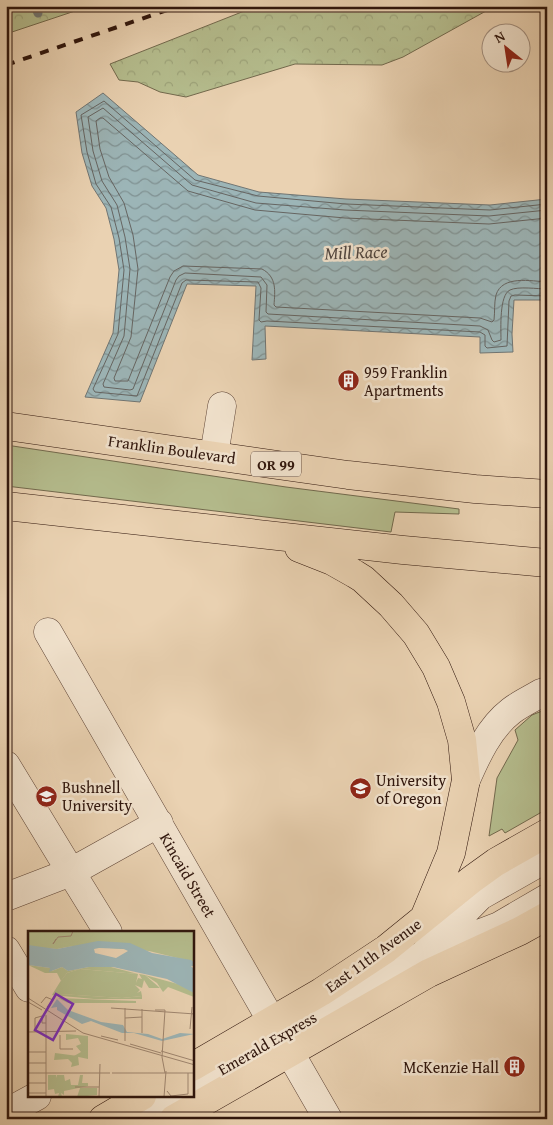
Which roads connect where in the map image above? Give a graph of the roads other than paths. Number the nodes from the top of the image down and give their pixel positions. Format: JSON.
{"nodes":[{"id":1,"x":222,"y":406,"type":"dead end"},
{"id":2,"x":6,"y":426,"type":"edge"},
{"id":3,"x":214,"y":455,"type":"junction"},
{"id":4,"x":547,"y":494,"type":"edge"},
{"id":5,"x":6,"y":506,"type":"edge"},
{"id":6,"x":263,"y":535,"type":"junction"},
{"id":7,"x":547,"y":563,"type":"edge"},
{"id":8,"x":48,"y":632,"type":"dead end"},
{"id":9,"x":547,"y":691,"type":"edge"},
{"id":10,"x":6,"y":765,"type":"edge"},
{"id":11,"x":466,"y":780,"type":"junction"},
{"id":12,"x":159,"y":823,"type":"junction"},
{"id":13,"x":547,"y":833,"type":"edge"},
{"id":14,"x":547,"y":858,"type":"edge"},
{"id":15,"x":71,"y":872,"type":"junction"},
{"id":16,"x":6,"y":897,"type":"edge"},
{"id":17,"x":545,"y":914,"type":"edge"},
{"id":18,"x":424,"y":918,"type":"junction"},
{"id":19,"x":107,"y":931,"type":"edge"},
{"id":20,"x":6,"y":950,"type":"edge"},
{"id":21,"x":421,"y":956,"type":"junction"},
{"id":22,"x":28,"y":986,"type":"edge"},
{"id":23,"x":281,"y":1036,"type":"junction"},
{"id":24,"x":194,"y":1066,"type":"edge"},
{"id":25,"x":194,"y":1085,"type":"edge"},
{"id":26,"x":33,"y":1098,"type":"edge"},
{"id":27,"x":139,"y":1098,"type":"edge"},
{"id":28,"x":171,"y":1098,"type":"edge"},
{"id":29,"x":6,"y":1113,"type":"edge"},
{"id":30,"x":103,"y":1119,"type":"edge"},
{"id":31,"x":136,"y":1119,"type":"edge"},
{"id":32,"x":174,"y":1119,"type":"edge"},
{"id":33,"x":328,"y":1119,"type":"edge"}],
"edges":[{"from":1,"to":3,"type":"street"},
{"from":2,"to":3,"type":"main road","name":"Franklin Boulevard","number":"OR 99"},
{"from":3,"to":4,"type":"main road","name":"Franklin Boulevard","number":"OR 99"},
{"from":5,"to":6,"type":"main road"},
{"from":6,"to":7,"type":"main road"},
{"from":6,"to":11,"type":"main road"},
{"from":8,"to":12,"type":"street","name":"Kincaid Street"},
{"from":9,"to":11,"type":"street"},
{"from":10,"to":15,"type":"street"},
{"from":11,"to":18,"type":"main road"},
{"from":12,"to":15,"type":"street"},
{"from":12,"to":23,"type":"street","name":"Kincaid Street"},
{"from":13,"to":18,"type":"main road","name":"East 11th Avenue"},
{"from":14,"to":21,"type":"street","name":"Emerald Express"},
{"from":15,"to":16,"type":"street"},
{"from":15,"to":19,"type":"street"},
{"from":17,"to":21,"type":"street","name":"Emerald Express"},
{"from":17,"to":23,"type":"main road","name":"East 11th Avenue"},
{"from":18,"to":23,"type":"main road","name":"East 11th Avenue"},
{"from":20,"to":22,"type":"street"},
{"from":21,"to":23,"type":"street","name":"Emerald Express"},
{"from":23,"to":24,"type":"main road","name":"East 11th Avenue"},
{"from":23,"to":25,"type":"street","name":"Emerald Express"},
{"from":23,"to":32,"type":"main road","name":"East 11th Avenue"},
{"from":23,"to":33,"type":"street","name":"Kincaid Street"},
{"from":26,"to":29,"type":"street"},
{"from":27,"to":30,"type":"main road"},
{"from":28,"to":31,"type":"street"}]}
